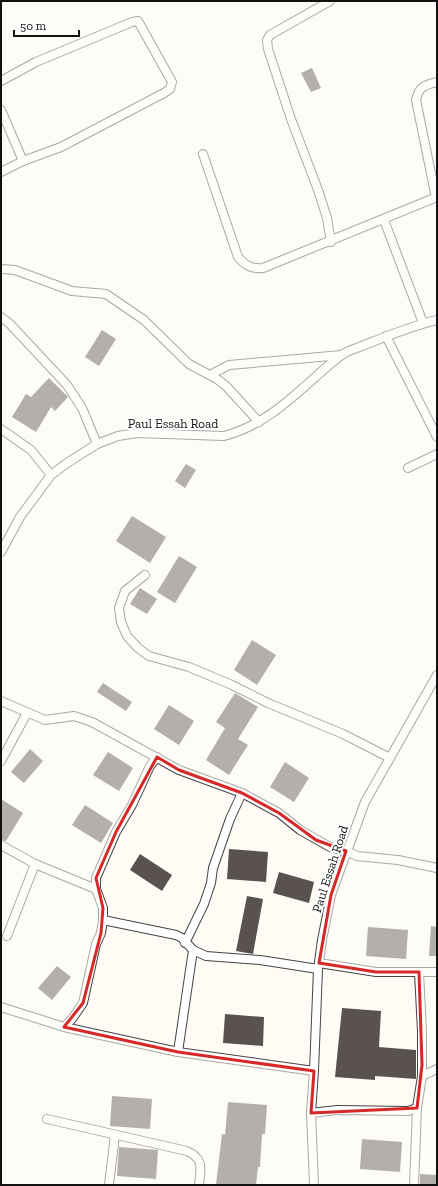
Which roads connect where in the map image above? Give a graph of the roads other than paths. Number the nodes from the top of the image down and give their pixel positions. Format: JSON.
{"nodes":[{"id":1,"x":330,"y":1,"type":"edge"},
{"id":2,"x":1,"y":81,"type":"edge"},
{"id":3,"x":437,"y":82,"type":"edge"},
{"id":4,"x":1,"y":110,"type":"edge"},
{"id":5,"x":203,"y":154,"type":"dead end"},
{"id":6,"x":23,"y":162,"type":"junction"},
{"id":7,"x":1,"y":172,"type":"edge"},
{"id":8,"x":437,"y":197,"type":"edge"},
{"id":9,"x":384,"y":220,"type":"junction"},
{"id":10,"x":331,"y":242,"type":"junction"},
{"id":11,"x":1,"y":269,"type":"edge"},
{"id":12,"x":1,"y":317,"type":"edge"},
{"id":13,"x":437,"y":320,"type":"edge"},
{"id":14,"x":423,"y":323,"type":"junction"},
{"id":15,"x":386,"y":336,"type":"junction"},
{"id":16,"x":342,"y":355,"type":"junction"},
{"id":17,"x":210,"y":375,"type":"junction"},
{"id":18,"x":259,"y":422,"type":"junction"},
{"id":19,"x":1,"y":429,"type":"edge"},
{"id":20,"x":437,"y":437,"type":"edge"},
{"id":21,"x":97,"y":444,"type":"junction"},
{"id":22,"x":437,"y":454,"type":"edge"},
{"id":23,"x":408,"y":468,"type":"dead end"},
{"id":24,"x":51,"y":475,"type":"junction"},
{"id":25,"x":1,"y":552,"type":"edge"},
{"id":26,"x":145,"y":575,"type":"dead end"},
{"id":27,"x":437,"y":675,"type":"edge"},
{"id":28,"x":1,"y":701,"type":"edge"},
{"id":29,"x":27,"y":713,"type":"junction"},
{"id":30,"x":157,"y":757,"type":"junction"},
{"id":31,"x":390,"y":758,"type":"junction"},
{"id":32,"x":1,"y":761,"type":"edge"},
{"id":33,"x":242,"y":793,"type":"junction"},
{"id":34,"x":1,"y":845,"type":"edge"},
{"id":35,"x":346,"y":851,"type":"junction"},
{"id":36,"x":35,"y":864,"type":"junction"},
{"id":37,"x":437,"y":868,"type":"edge"},
{"id":38,"x":96,"y":889,"type":"junction"},
{"id":39,"x":103,"y":920,"type":"junction"},
{"id":40,"x":7,"y":936,"type":"dead end"},
{"id":41,"x":186,"y":943,"type":"junction"},
{"id":42,"x":193,"y":950,"type":"junction"},
{"id":43,"x":319,"y":966,"type":"junction"},
{"id":44,"x":419,"y":972,"type":"junction"},
{"id":45,"x":437,"y":972,"type":"edge"},
{"id":46,"x":1,"y":1007,"type":"edge"},
{"id":47,"x":64,"y":1027,"type":"junction"},
{"id":48,"x":178,"y":1052,"type":"junction"},
{"id":49,"x":437,"y":1069,"type":"edge"},
{"id":50,"x":314,"y":1071,"type":"junction"},
{"id":51,"x":422,"y":1076,"type":"junction"},
{"id":52,"x":417,"y":1108,"type":"junction"},
{"id":53,"x":311,"y":1114,"type":"junction"},
{"id":54,"x":47,"y":1119,"type":"dead end"},
{"id":55,"x":115,"y":1135,"type":"junction"},
{"id":56,"x":109,"y":1185,"type":"edge"},
{"id":57,"x":199,"y":1185,"type":"edge"},
{"id":58,"x":314,"y":1185,"type":"edge"},
{"id":59,"x":414,"y":1185,"type":"edge"}],
"edges":[{"from":1,"to":10,"type":"street"},
{"from":2,"to":6,"type":"street"},
{"from":3,"to":8,"type":"street"},
{"from":4,"to":6,"type":"street"},
{"from":5,"to":10,"type":"street"},
{"from":6,"to":7,"type":"street"},
{"from":8,"to":9,"type":"street"},
{"from":9,"to":10,"type":"street"},
{"from":9,"to":14,"type":"street"},
{"from":11,"to":17,"type":"street"},
{"from":12,"to":21,"type":"street"},
{"from":13,"to":14,"type":"street","name":"Paul Essah Road"},
{"from":14,"to":15,"type":"street","name":"Paul Essah Road"},
{"from":15,"to":16,"type":"street","name":"Paul Essah Road"},
{"from":15,"to":20,"type":"street"},
{"from":16,"to":17,"type":"street"},
{"from":16,"to":18,"type":"street","name":"Paul Essah Road"},
{"from":17,"to":18,"type":"street"},
{"from":18,"to":21,"type":"street","name":"Paul Essah Road"},
{"from":19,"to":24,"type":"street"},
{"from":21,"to":24,"type":"street","name":"Paul Essah Road"},
{"from":22,"to":23,"type":"street"},
{"from":24,"to":25,"type":"street","name":"Paul Essah Road"},
{"from":26,"to":31,"type":"street"},
{"from":27,"to":31,"type":"street","name":"Paul Essah Road"},
{"from":28,"to":29,"type":"street"},
{"from":29,"to":30,"type":"street"},
{"from":29,"to":32,"type":"street"},
{"from":30,"to":33,"type":"street"},
{"from":30,"to":38,"type":"street"},
{"from":31,"to":35,"type":"street","name":"Paul Essah Road"},
{"from":33,"to":35,"type":"street"},
{"from":33,"to":41,"type":"street"},
{"from":34,"to":36,"type":"street"},
{"from":35,"to":37,"type":"street"},
{"from":35,"to":43,"type":"street","name":"Paul Essah Road"},
{"from":36,"to":38,"type":"street"},
{"from":36,"to":40,"type":"street"},
{"from":38,"to":39,"type":"street"},
{"from":39,"to":41,"type":"street"},
{"from":39,"to":47,"type":"street"},
{"from":41,"to":42,"type":"street"},
{"from":42,"to":43,"type":"street"},
{"from":42,"to":48,"type":"street"},
{"from":43,"to":44,"type":"street"},
{"from":43,"to":50,"type":"street","name":"Paul Essah Road"},
{"from":44,"to":45,"type":"street"},
{"from":44,"to":51,"type":"street"},
{"from":46,"to":47,"type":"street"},
{"from":47,"to":48,"type":"street"},
{"from":48,"to":50,"type":"street"},
{"from":49,"to":51,"type":"street"},
{"from":50,"to":53,"type":"street","name":"Paul Essah Road"},
{"from":51,"to":52,"type":"street"},
{"from":52,"to":53,"type":"street"},
{"from":52,"to":59,"type":"street"},
{"from":53,"to":58,"type":"street","name":"Paul Essah Road"},
{"from":54,"to":55,"type":"street"},
{"from":55,"to":56,"type":"street"},
{"from":55,"to":57,"type":"street"}]}
